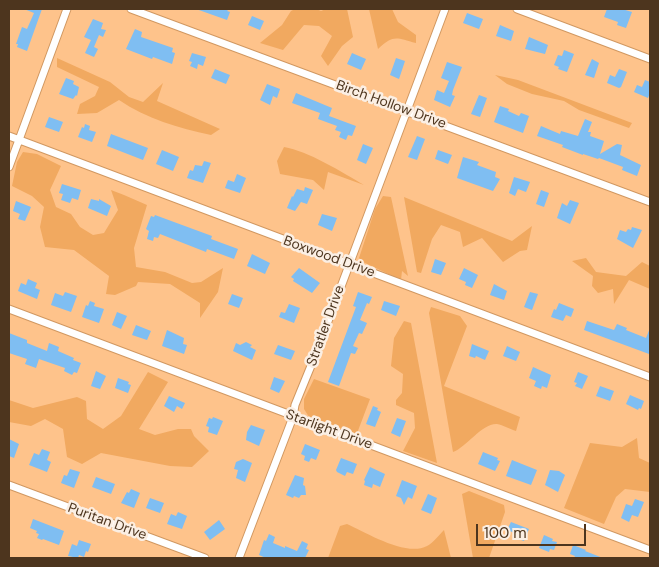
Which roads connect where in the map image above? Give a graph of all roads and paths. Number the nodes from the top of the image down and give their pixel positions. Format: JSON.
{"nodes":[{"id":1,"x":68,"y":9,"type":"edge"},
{"id":2,"x":131,"y":9,"type":"edge"},
{"id":3,"x":444,"y":9,"type":"edge"},
{"id":4,"x":517,"y":9,"type":"edge"},
{"id":5,"x":650,"y":59,"type":"edge"},
{"id":6,"x":406,"y":110,"type":"junction"},
{"id":7,"x":9,"y":136,"type":"edge"},
{"id":8,"x":19,"y":140,"type":"junction"},
{"id":9,"x":9,"y":167,"type":"edge"},
{"id":10,"x":650,"y":202,"type":"edge"},
{"id":11,"x":349,"y":264,"type":"junction"},
{"id":12,"x":9,"y":309,"type":"edge"},
{"id":13,"x":650,"y":377,"type":"edge"},
{"id":14,"x":292,"y":417,"type":"junction"},
{"id":15,"x":9,"y":485,"type":"edge"},
{"id":16,"x":650,"y":550,"type":"edge"},
{"id":17,"x":205,"y":558,"type":"edge"},
{"id":18,"x":239,"y":558,"type":"edge"}],
"edges":[{"from":1,"to":8,"type":"street"},
{"from":2,"to":6,"type":"street","name":"Birch Hollow Drive"},
{"from":3,"to":6,"type":"street","name":"Stratler Drive"},
{"from":4,"to":5,"type":"street"},
{"from":6,"to":10,"type":"street","name":"Birch Hollow Drive"},
{"from":6,"to":11,"type":"street","name":"Stratler Drive"},
{"from":7,"to":8,"type":"street","name":"Boxwood Drive"},
{"from":8,"to":9,"type":"street"},
{"from":8,"to":11,"type":"street","name":"Boxwood Drive"},
{"from":11,"to":13,"type":"street","name":"Boxwood Drive"},
{"from":11,"to":14,"type":"street","name":"Stratler Drive"},
{"from":12,"to":14,"type":"street","name":"Starlight Drive"},
{"from":14,"to":16,"type":"street","name":"Starlight Drive"},
{"from":14,"to":18,"type":"street","name":"Stratler Drive"},
{"from":15,"to":17,"type":"street","name":"Puritan Drive"}]}
